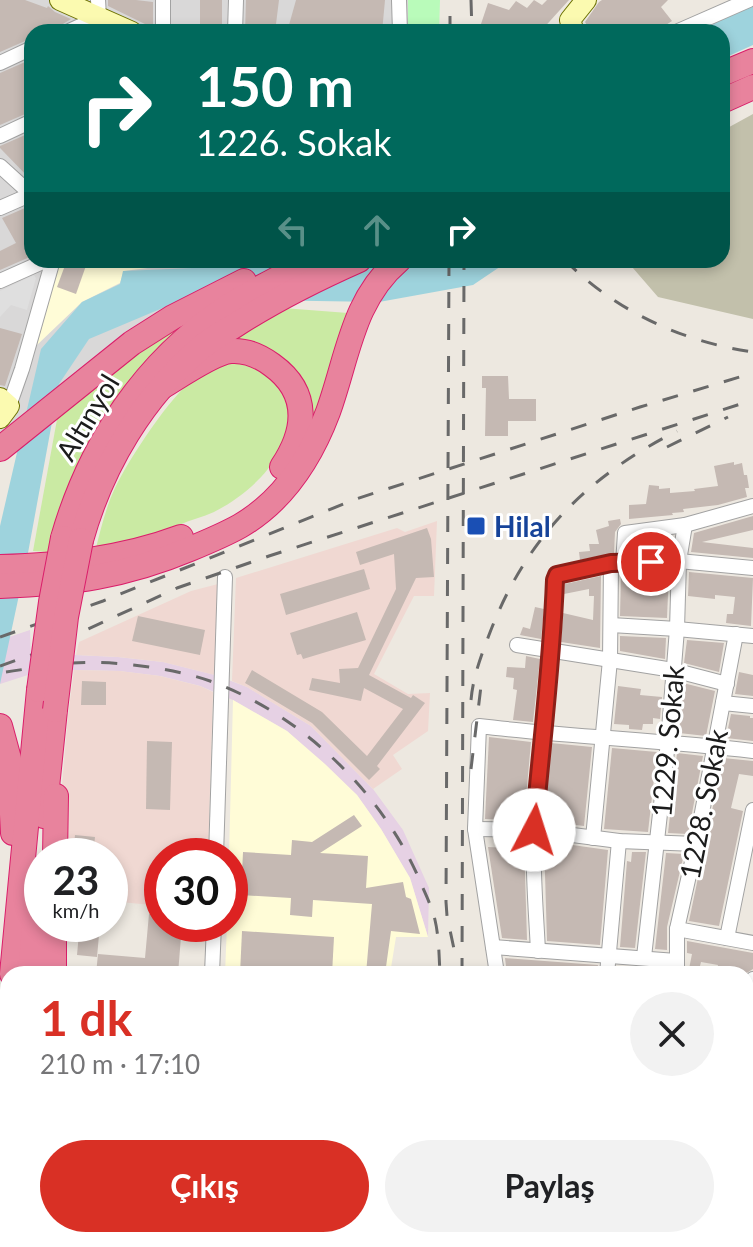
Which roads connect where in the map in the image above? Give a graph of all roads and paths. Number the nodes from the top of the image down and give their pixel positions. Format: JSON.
{"nodes":[{"id":1,"x":60,"y":0,"type":"edge"},
{"id":2,"x":163,"y":0,"type":"edge"},
{"id":3,"x":236,"y":0,"type":"edge"},
{"id":4,"x":399,"y":0,"type":"edge"},
{"id":5,"x":586,"y":0,"type":"edge"},
{"id":6,"x":707,"y":0,"type":"edge"},
{"id":7,"x":749,"y":0,"type":"edge"},
{"id":8,"x":98,"y":9,"type":"edge"},
{"id":9,"x":718,"y":13,"type":"junction"},
{"id":10,"x":78,"y":24,"type":"edge"},
{"id":11,"x":120,"y":24,"type":"edge"},
{"id":12,"x":163,"y":24,"type":"edge"},
{"id":13,"x":235,"y":24,"type":"edge"},
{"id":14,"x":400,"y":24,"type":"edge"},
{"id":15,"x":571,"y":24,"type":"edge"},
{"id":16,"x":694,"y":24,"type":"edge"},
{"id":17,"x":24,"y":52,"type":"edge"},
{"id":18,"x":753,"y":61,"type":"edge"},
{"id":19,"x":0,"y":63,"type":"edge"},
{"id":20,"x":730,"y":71,"type":"edge"},
{"id":21,"x":753,"y":87,"type":"edge"},
{"id":22,"x":730,"y":97,"type":"edge"},
{"id":23,"x":24,"y":125,"type":"edge"},
{"id":24,"x":0,"y":136,"type":"edge"},
{"id":25,"x":0,"y":166,"type":"edge"},
{"id":26,"x":24,"y":188,"type":"edge"},
{"id":27,"x":24,"y":197,"type":"edge"},
{"id":28,"x":0,"y":208,"type":"edge"},
{"id":29,"x":31,"y":268,"type":"edge"},
{"id":30,"x":48,"y":268,"type":"edge"},
{"id":31,"x":273,"y":268,"type":"edge"},
{"id":32,"x":298,"y":268,"type":"edge"},
{"id":33,"x":340,"y":268,"type":"edge"},
{"id":34,"x":390,"y":268,"type":"edge"},
{"id":35,"x":0,"y":281,"type":"edge"},
{"id":36,"x":197,"y":340,"type":"junction"},
{"id":37,"x":160,"y":388,"type":"junction"},
{"id":38,"x":3,"y":407,"type":"edge"},
{"id":39,"x":6,"y":445,"type":"edge"},
{"id":40,"x":753,"y":506,"type":"edge"},
{"id":41,"x":685,"y":525,"type":"junction"},
{"id":42,"x":72,"y":539,"type":"junction"},
{"id":43,"x":679,"y":561,"type":"junction"},
{"id":44,"x":617,"y":564,"type":"junction"},
{"id":45,"x":0,"y":567,"type":"edge"},
{"id":46,"x":753,"y":568,"type":"edge"},
{"id":47,"x":225,"y":577,"type":"dead end"},
{"id":48,"x":17,"y":579,"type":"edge"},
{"id":49,"x":611,"y":625,"type":"junction"},
{"id":50,"x":677,"y":629,"type":"junction"},
{"id":51,"x":736,"y":634,"type":"junction"},
{"id":52,"x":753,"y":636,"type":"edge"},
{"id":53,"x":517,"y":645,"type":"dead end"},
{"id":54,"x":552,"y":650,"type":"junction"},
{"id":55,"x":610,"y":660,"type":"junction"},
{"id":56,"x":673,"y":670,"type":"junction"},
{"id":57,"x":727,"y":684,"type":"junction"},
{"id":58,"x":723,"y":703,"type":"junction"},
{"id":59,"x":753,"y":706,"type":"edge"},
{"id":60,"x":55,"y":710,"type":"junction"},
{"id":61,"x":0,"y":726,"type":"edge"},
{"id":62,"x":542,"y":734,"type":"junction"},
{"id":63,"x":603,"y":738,"type":"junction"},
{"id":64,"x":668,"y":742,"type":"junction"},
{"id":65,"x":714,"y":746,"type":"junction"},
{"id":66,"x":753,"y":751,"type":"edge"},
{"id":67,"x":753,"y":810,"type":"edge"},
{"id":68,"x":475,"y":829,"type":"junction"},
{"id":69,"x":534,"y":830,"type":"junction"},
{"id":70,"x":55,"y":838,"type":"edge"},
{"id":71,"x":217,"y":838,"type":"edge"},
{"id":72,"x":593,"y":838,"type":"junction"},
{"id":73,"x":619,"y":841,"type":"junction"},
{"id":74,"x":657,"y":841,"type":"junction"},
{"id":75,"x":696,"y":844,"type":"junction"},
{"id":76,"x":748,"y":862,"type":"edge"},
{"id":77,"x":16,"y":923,"type":"junction"},
{"id":78,"x":677,"y":929,"type":"junction"},
{"id":79,"x":727,"y":938,"type":"junction"},
{"id":80,"x":54,"y":942,"type":"edge"},
{"id":81,"x":213,"y":942,"type":"edge"},
{"id":82,"x":753,"y":943,"type":"edge"},
{"id":83,"x":493,"y":947,"type":"junction"},
{"id":84,"x":538,"y":951,"type":"junction"},
{"id":85,"x":609,"y":956,"type":"junction"},
{"id":86,"x":644,"y":957,"type":"junction"},
{"id":87,"x":13,"y":966,"type":"edge"},
{"id":88,"x":31,"y":966,"type":"edge"},
{"id":89,"x":54,"y":966,"type":"edge"},
{"id":90,"x":212,"y":966,"type":"edge"},
{"id":91,"x":496,"y":966,"type":"edge"},
{"id":92,"x":608,"y":966,"type":"edge"},
{"id":93,"x":673,"y":966,"type":"edge"},
{"id":94,"x":676,"y":966,"type":"edge"}],
"edges":[{"from":1,"to":8,"type":"street"},
{"from":2,"to":12,"type":"street"},
{"from":3,"to":13,"type":"street"},
{"from":4,"to":14,"type":"street"},
{"from":5,"to":15,"type":"street"},
{"from":6,"to":9,"type":"street"},
{"from":7,"to":9,"type":"street"},
{"from":8,"to":10,"type":"street"},
{"from":8,"to":11,"type":"street"},
{"from":9,"to":16,"type":"street"},
{"from":17,"to":19,"type":"street"},
{"from":18,"to":20,"type":"highway"},
{"from":21,"to":22,"type":"highway"},
{"from":23,"to":24,"type":"street"},
{"from":25,"to":26,"type":"street"},
{"from":27,"to":28,"type":"street"},
{"from":29,"to":35,"type":"street"},
{"from":30,"to":38,"type":"street"},
{"from":31,"to":39,"type":"highway"},
{"from":32,"to":36,"type":"highway","name":"Altınyol"},
{"from":33,"to":36,"type":"highway"},
{"from":34,"to":48,"type":"highway"},
{"from":36,"to":37,"type":"highway"},
{"from":36,"to":42,"type":"highway","name":"Altınyol"},
{"from":37,"to":42,"type":"highway"},
{"from":37,"to":48,"type":"highway"},
{"from":40,"to":41,"type":"street"},
{"from":41,"to":43,"type":"street","name":"1229. Sokak"},
{"from":41,"to":44,"type":"street"},
{"from":42,"to":60,"type":"highway","bridge":true},
{"from":42,"to":77,"type":"highway","name":"Altınyol","bridge":true},
{"from":43,"to":44,"type":"street"},
{"from":43,"to":46,"type":"street"},
{"from":43,"to":50,"type":"street","name":"1229. Sokak"},
{"from":44,"to":49,"type":"street"},
{"from":44,"to":54,"type":"street"},
{"from":45,"to":48,"type":"highway"},
{"from":47,"to":71,"type":"street"},
{"from":49,"to":50,"type":"street"},
{"from":49,"to":55,"type":"street"},
{"from":50,"to":51,"type":"street"},
{"from":50,"to":56,"type":"street","name":"1229. Sokak"},
{"from":51,"to":52,"type":"street"},
{"from":51,"to":57,"type":"street","name":"1228. Sokak"},
{"from":53,"to":54,"type":"street"},
{"from":54,"to":55,"type":"street"},
{"from":54,"to":62,"type":"street"},
{"from":55,"to":56,"type":"street"},
{"from":55,"to":63,"type":"street"},
{"from":56,"to":57,"type":"street"},
{"from":56,"to":64,"type":"street","name":"1229. Sokak"},
{"from":57,"to":58,"type":"street","name":"1228. Sokak"},
{"from":58,"to":59,"type":"street"},
{"from":58,"to":65,"type":"street","name":"1228. Sokak"},
{"from":60,"to":70,"type":"highway"},
{"from":60,"to":88,"type":"highway"},
{"from":61,"to":77,"type":"highway"},
{"from":62,"to":63,"type":"street"},
{"from":62,"to":68,"type":"street"},
{"from":62,"to":69,"type":"street"},
{"from":63,"to":64,"type":"street"},
{"from":63,"to":72,"type":"street"},
{"from":64,"to":65,"type":"street"},
{"from":64,"to":74,"type":"street","name":"1229. Sokak"},
{"from":65,"to":66,"type":"street"},
{"from":65,"to":75,"type":"street","name":"1228. Sokak"},
{"from":67,"to":76,"type":"street"},
{"from":68,"to":69,"type":"street"},
{"from":68,"to":83,"type":"street"},
{"from":69,"to":72,"type":"street"},
{"from":69,"to":84,"type":"street"},
{"from":72,"to":73,"type":"street"},
{"from":73,"to":74,"type":"street"},
{"from":73,"to":85,"type":"street"},
{"from":74,"to":75,"type":"street"},
{"from":74,"to":86,"type":"street","name":"1229. Sokak"},
{"from":75,"to":78,"type":"street","name":"1228. Sokak"},
{"from":76,"to":79,"type":"street"},
{"from":77,"to":87,"type":"highway"},
{"from":78,"to":79,"type":"street"},
{"from":78,"to":94,"type":"street","name":"1228. Sokak"},
{"from":79,"to":82,"type":"street"},
{"from":80,"to":89,"type":"highway"},
{"from":81,"to":90,"type":"street"},
{"from":83,"to":84,"type":"street"},
{"from":83,"to":91,"type":"street"},
{"from":84,"to":85,"type":"street"},
{"from":85,"to":86,"type":"street"},
{"from":85,"to":92,"type":"street"},
{"from":86,"to":93,"type":"street"}]}
